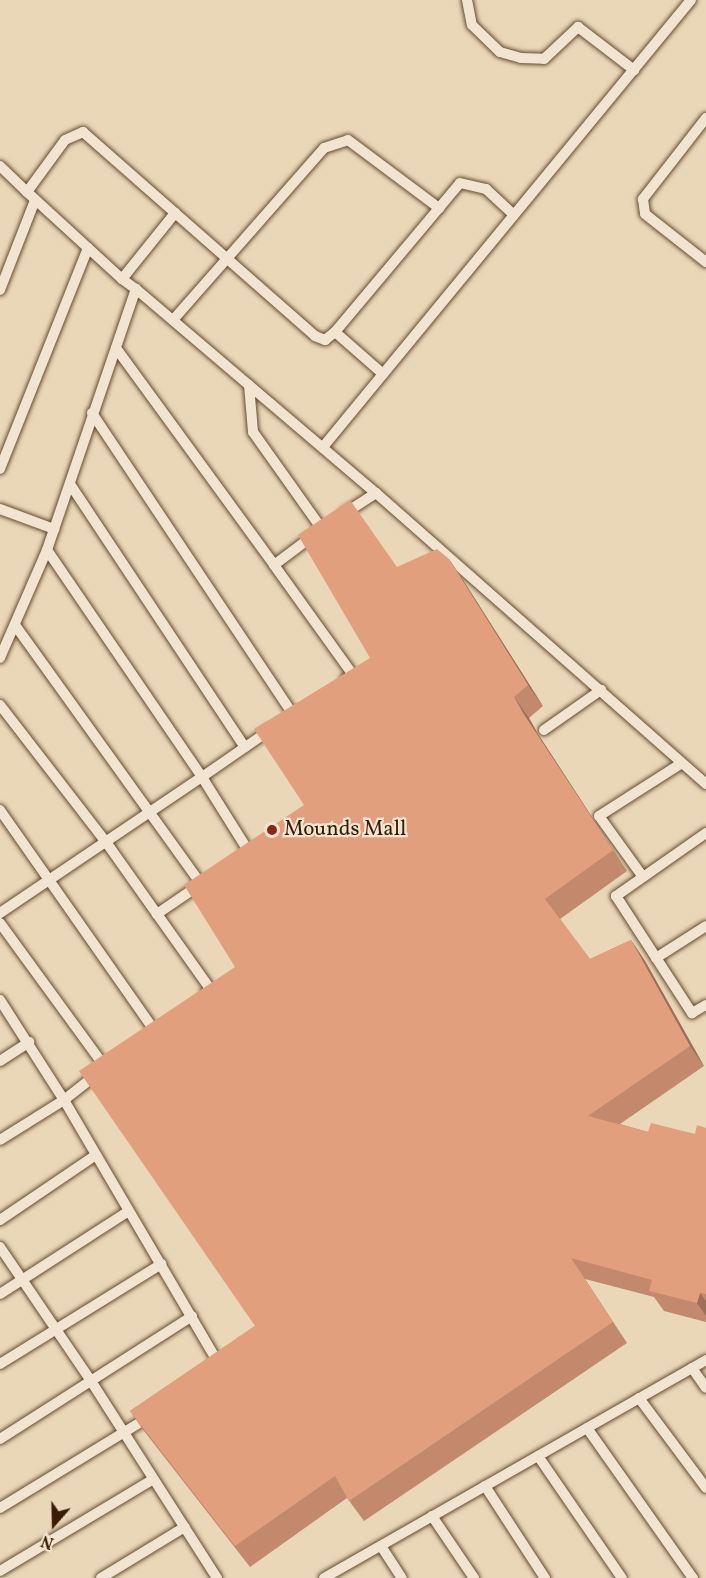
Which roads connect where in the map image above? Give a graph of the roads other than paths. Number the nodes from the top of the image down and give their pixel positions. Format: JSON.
{"nodes":[{"id":1,"x":467,"y":0,"type":"edge"},
{"id":2,"x":691,"y":0,"type":"edge"},
{"id":3,"x":633,"y":70,"type":"junction"},
{"id":4,"x":706,"y":118,"type":"edge"},
{"id":5,"x":0,"y":166,"type":"edge"},
{"id":6,"x":31,"y":196,"type":"junction"},
{"id":7,"x":440,"y":208,"type":"junction"},
{"id":8,"x":175,"y":213,"type":"junction"},
{"id":9,"x":514,"y":215,"type":"junction"},
{"id":10,"x":88,"y":248,"type":"junction"},
{"id":11,"x":227,"y":259,"type":"junction"},
{"id":12,"x":706,"y":262,"type":"edge"},
{"id":13,"x":122,"y":279,"type":"junction"},
{"id":14,"x":136,"y":289,"type":"junction"},
{"id":15,"x":0,"y":290,"type":"edge"},
{"id":16,"x":173,"y":320,"type":"junction"},
{"id":17,"x":335,"y":332,"type":"junction"},
{"id":18,"x":116,"y":348,"type":"junction"},
{"id":19,"x":383,"y":374,"type":"junction"},
{"id":20,"x":249,"y":385,"type":"junction"},
{"id":21,"x":92,"y":413,"type":"junction"},
{"id":22,"x":323,"y":447,"type":"junction"},
{"id":23,"x":0,"y":469,"type":"edge"},
{"id":24,"x":70,"y":484,"type":"junction"},
{"id":25,"x":376,"y":493,"type":"junction"},
{"id":26,"x":0,"y":509,"type":"edge"},
{"id":27,"x":54,"y":529,"type":"junction"},
{"id":28,"x":322,"y":529,"type":"junction"},
{"id":29,"x":47,"y":550,"type":"junction"},
{"id":30,"x":274,"y":566,"type":"junction"},
{"id":31,"x":15,"y":625,"type":"junction"},
{"id":32,"x":0,"y":658,"type":"edge"},
{"id":33,"x":333,"y":688,"type":"edge"},
{"id":34,"x":601,"y":690,"type":"junction"},
{"id":35,"x":0,"y":705,"type":"edge"},
{"id":36,"x":303,"y":708,"type":"edge"},
{"id":37,"x":293,"y":714,"type":"junction"},
{"id":38,"x":544,"y":730,"type":"dead end"},
{"id":39,"x":245,"y":747,"type":"junction"},
{"id":40,"x":682,"y":764,"type":"junction"},
{"id":41,"x":202,"y":777,"type":"junction"},
{"id":42,"x":706,"y":784,"type":"edge"},
{"id":43,"x":0,"y":810,"type":"edge"},
{"id":44,"x":151,"y":811,"type":"junction"},
{"id":45,"x":706,"y":833,"type":"edge"},
{"id":46,"x":106,"y":842,"type":"junction"},
{"id":47,"x":230,"y":865,"type":"edge"},
{"id":48,"x":643,"y":877,"type":"junction"},
{"id":49,"x":48,"y":880,"type":"junction"},
{"id":50,"x":0,"y":913,"type":"edge"},
{"id":51,"x":157,"y":914,"type":"junction"},
{"id":52,"x":0,"y":924,"type":"edge"},
{"id":53,"x":706,"y":926,"type":"edge"},
{"id":54,"x":656,"y":958,"type":"junction"},
{"id":55,"x":0,"y":1000,"type":"edge"},
{"id":56,"x":192,"y":1003,"type":"edge"},
{"id":57,"x":706,"y":1005,"type":"edge"},
{"id":58,"x":155,"y":1030,"type":"edge"},
{"id":59,"x":29,"y":1042,"type":"junction"},
{"id":60,"x":0,"y":1061,"type":"edge"},
{"id":61,"x":64,"y":1100,"type":"junction"},
{"id":62,"x":0,"y":1140,"type":"edge"},
{"id":63,"x":96,"y":1155,"type":"junction"},
{"id":64,"x":129,"y":1211,"type":"junction"},
{"id":65,"x":0,"y":1220,"type":"edge"},
{"id":66,"x":0,"y":1247,"type":"edge"},
{"id":67,"x":161,"y":1264,"type":"junction"},
{"id":68,"x":22,"y":1280,"type":"junction"},
{"id":69,"x":0,"y":1294,"type":"edge"},
{"id":70,"x":192,"y":1316,"type":"junction"},
{"id":71,"x":55,"y":1328,"type":"junction"},
{"id":72,"x":706,"y":1360,"type":"edge"},
{"id":73,"x":0,"y":1364,"type":"edge"},
{"id":74,"x":692,"y":1368,"type":"junction"},
{"id":75,"x":212,"y":1374,"type":"edge"},
{"id":76,"x":91,"y":1381,"type":"junction"},
{"id":77,"x":706,"y":1388,"type":"edge"},
{"id":78,"x":639,"y":1398,"type":"junction"},
{"id":79,"x":164,"y":1407,"type":"edge"},
{"id":80,"x":587,"y":1428,"type":"junction"},
{"id":81,"x":126,"y":1434,"type":"junction"},
{"id":82,"x":0,"y":1439,"type":"edge"},
{"id":83,"x":537,"y":1456,"type":"junction"},
{"id":84,"x":154,"y":1479,"type":"junction"},
{"id":85,"x":485,"y":1486,"type":"junction"},
{"id":86,"x":706,"y":1488,"type":"edge"},
{"id":87,"x":0,"y":1508,"type":"edge"},
{"id":88,"x":432,"y":1516,"type":"junction"},
{"id":89,"x":185,"y":1527,"type":"junction"},
{"id":90,"x":381,"y":1546,"type":"junction"},
{"id":91,"x":0,"y":1571,"type":"edge"},
{"id":92,"x":328,"y":1577,"type":"edge"},
{"id":93,"x":101,"y":1578,"type":"edge"},
{"id":94,"x":217,"y":1578,"type":"edge"},
{"id":95,"x":402,"y":1578,"type":"edge"},
{"id":96,"x":474,"y":1578,"type":"edge"},
{"id":97,"x":546,"y":1578,"type":"edge"},
{"id":98,"x":622,"y":1578,"type":"edge"},
{"id":99,"x":693,"y":1578,"type":"edge"}],
"edges":[{"from":1,"to":3,"type":"lane"},
{"from":2,"to":3,"type":"lane"},
{"from":3,"to":9,"type":"lane"},
{"from":4,"to":12,"type":"lane"},
{"from":5,"to":6,"type":"lane"},
{"from":6,"to":8,"type":"lane"},
{"from":6,"to":10,"type":"lane"},
{"from":6,"to":15,"type":"lane"},
{"from":7,"to":9,"type":"lane"},
{"from":7,"to":11,"type":"lane"},
{"from":7,"to":17,"type":"lane"},
{"from":8,"to":11,"type":"lane"},
{"from":8,"to":13,"type":"lane"},
{"from":9,"to":19,"type":"lane"},
{"from":10,"to":13,"type":"lane"},
{"from":10,"to":23,"type":"lane"},
{"from":11,"to":16,"type":"lane"},
{"from":11,"to":17,"type":"lane"},
{"from":13,"to":14,"type":"lane"},
{"from":14,"to":16,"type":"lane"},
{"from":14,"to":18,"type":"lane"},
{"from":16,"to":20,"type":"lane"},
{"from":17,"to":19,"type":"lane"},
{"from":18,"to":21,"type":"lane"},
{"from":18,"to":30,"type":"lane"},
{"from":19,"to":22,"type":"lane"},
{"from":20,"to":22,"type":"lane"},
{"from":20,"to":28,"type":"lane"},
{"from":21,"to":24,"type":"lane"},
{"from":21,"to":37,"type":"lane"},
{"from":22,"to":25,"type":"lane"},
{"from":24,"to":27,"type":"lane"},
{"from":24,"to":39,"type":"lane"},
{"from":25,"to":28,"type":"lane"},
{"from":25,"to":34,"type":"lane"},
{"from":26,"to":27,"type":"lane"},
{"from":27,"to":29,"type":"lane"},
{"from":28,"to":30,"type":"lane"},
{"from":29,"to":31,"type":"lane"},
{"from":29,"to":41,"type":"lane"},
{"from":30,"to":33,"type":"lane"},
{"from":31,"to":32,"type":"lane"},
{"from":31,"to":44,"type":"lane"},
{"from":34,"to":38,"type":"lane"},
{"from":34,"to":40,"type":"lane"},
{"from":35,"to":46,"type":"lane"},
{"from":36,"to":37,"type":"lane"},
{"from":37,"to":39,"type":"lane"},
{"from":39,"to":41,"type":"lane"},
{"from":40,"to":42,"type":"lane"},
{"from":40,"to":48,"type":"lane"},
{"from":41,"to":44,"type":"lane"},
{"from":41,"to":47,"type":"lane"},
{"from":43,"to":49,"type":"lane"},
{"from":44,"to":46,"type":"lane"},
{"from":44,"to":51,"type":"lane"},
{"from":45,"to":48,"type":"lane"},
{"from":46,"to":49,"type":"lane"},
{"from":46,"to":51,"type":"lane"},
{"from":48,"to":54,"type":"lane"},
{"from":49,"to":50,"type":"lane"},
{"from":49,"to":58,"type":"lane"},
{"from":51,"to":56,"type":"lane"},
{"from":52,"to":61,"type":"lane"},
{"from":53,"to":54,"type":"lane"},
{"from":54,"to":57,"type":"lane"},
{"from":55,"to":59,"type":"lane"},
{"from":59,"to":60,"type":"lane"},
{"from":59,"to":61,"type":"lane"},
{"from":61,"to":62,"type":"lane"},
{"from":61,"to":63,"type":"lane"},
{"from":63,"to":64,"type":"lane"},
{"from":63,"to":65,"type":"lane"},
{"from":64,"to":67,"type":"lane"},
{"from":64,"to":68,"type":"lane"},
{"from":66,"to":68,"type":"lane"},
{"from":67,"to":70,"type":"lane"},
{"from":67,"to":71,"type":"lane"},
{"from":68,"to":69,"type":"lane"},
{"from":68,"to":71,"type":"lane"},
{"from":70,"to":75,"type":"lane"},
{"from":70,"to":76,"type":"lane"},
{"from":71,"to":73,"type":"lane"},
{"from":71,"to":76,"type":"lane"},
{"from":72,"to":74,"type":"lane"},
{"from":74,"to":77,"type":"lane"},
{"from":74,"to":78,"type":"lane"},
{"from":76,"to":81,"type":"lane"},
{"from":76,"to":82,"type":"lane"},
{"from":78,"to":80,"type":"lane"},
{"from":78,"to":86,"type":"lane"},
{"from":79,"to":81,"type":"lane"},
{"from":80,"to":83,"type":"lane"},
{"from":80,"to":99,"type":"lane"},
{"from":81,"to":84,"type":"lane"},
{"from":81,"to":87,"type":"lane"},
{"from":83,"to":85,"type":"lane"},
{"from":83,"to":98,"type":"lane"},
{"from":84,"to":89,"type":"lane"},
{"from":84,"to":91,"type":"lane"},
{"from":85,"to":88,"type":"lane"},
{"from":85,"to":97,"type":"lane"},
{"from":88,"to":90,"type":"lane"},
{"from":88,"to":96,"type":"lane"},
{"from":89,"to":93,"type":"lane"},
{"from":89,"to":94,"type":"lane"},
{"from":90,"to":92,"type":"lane"},
{"from":90,"to":95,"type":"lane"}]}
